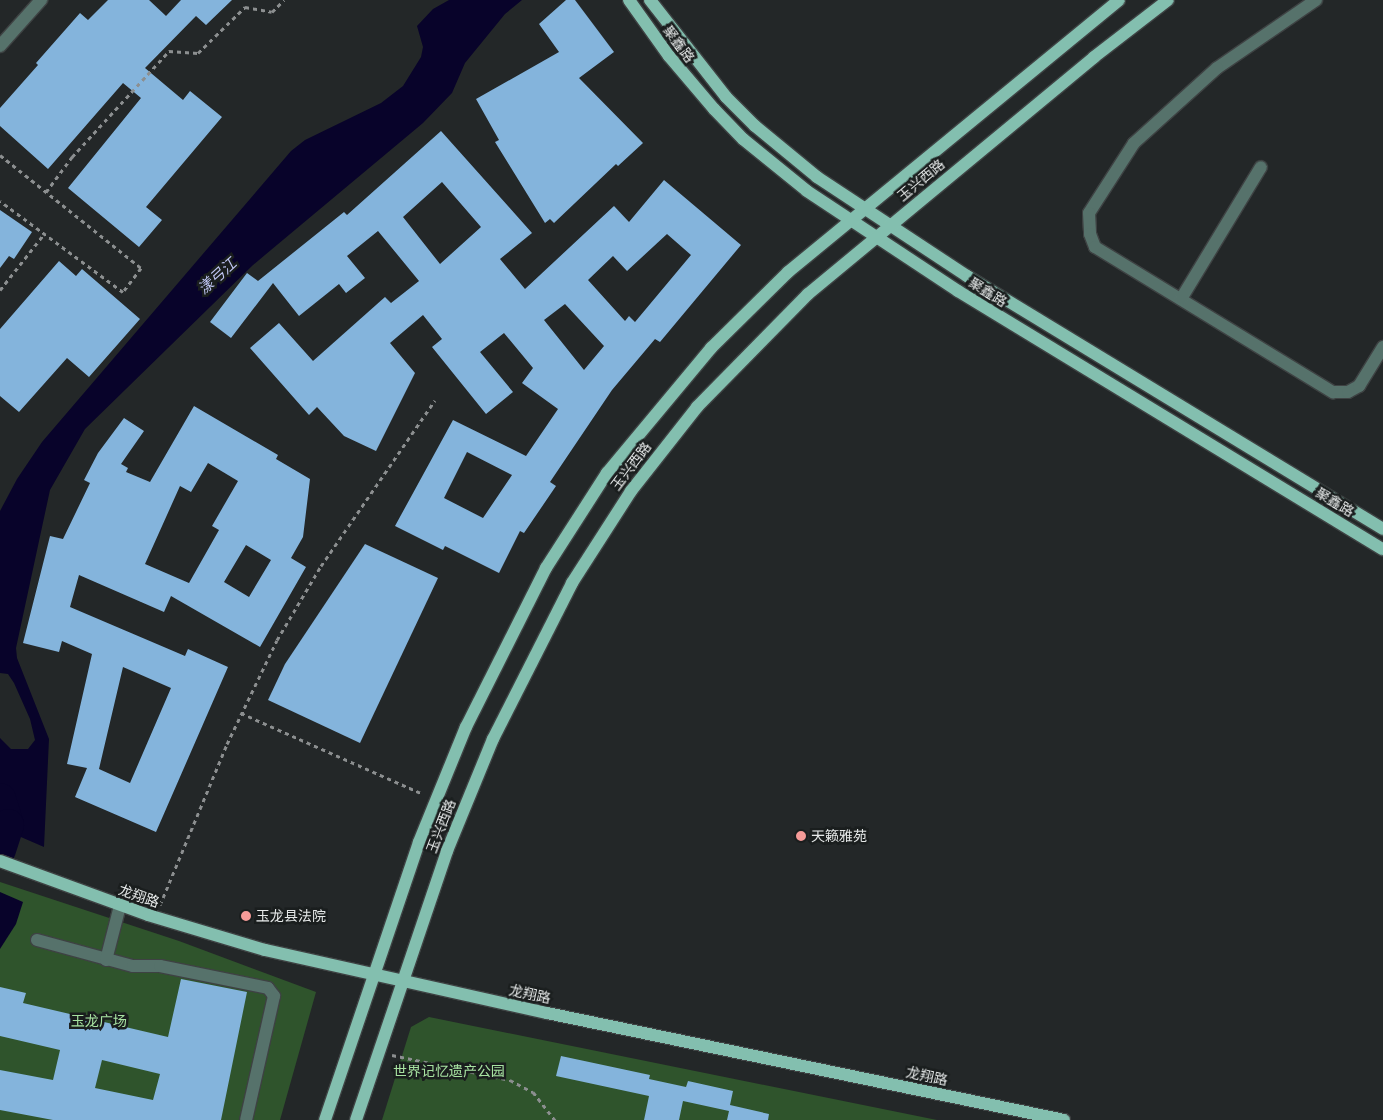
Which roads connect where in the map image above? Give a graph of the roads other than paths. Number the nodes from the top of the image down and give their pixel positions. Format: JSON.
{"nodes":[{"id":1,"x":41,"y":0,"type":"edge"},
{"id":2,"x":628,"y":0,"type":"edge"},
{"id":3,"x":650,"y":0,"type":"edge"},
{"id":4,"x":1119,"y":0,"type":"edge"},
{"id":5,"x":1168,"y":0,"type":"edge"},
{"id":6,"x":1316,"y":0,"type":"edge"},
{"id":7,"x":0,"y":46,"type":"edge"},
{"id":8,"x":1261,"y":167,"type":"dead end"},
{"id":9,"x":864,"y":209,"type":"junction"},
{"id":10,"x":850,"y":220,"type":"junction"},
{"id":11,"x":889,"y":226,"type":"junction"},
{"id":12,"x":875,"y":237,"type":"junction"},
{"id":13,"x":1180,"y":299,"type":"junction"},
{"id":14,"x":1383,"y":347,"type":"edge"},
{"id":15,"x":1382,"y":526,"type":"edge"},
{"id":16,"x":1383,"y":549,"type":"edge"},
{"id":17,"x":0,"y":861,"type":"edge"},
{"id":18,"x":120,"y":906,"type":"junction"},
{"id":19,"x":37,"y":940,"type":"dead end"},
{"id":20,"x":106,"y":960,"type":"junction"},
{"id":21,"x":375,"y":974,"type":"junction"},
{"id":22,"x":403,"y":981,"type":"junction"},
{"id":23,"x":246,"y":1120,"type":"edge"},
{"id":24,"x":326,"y":1120,"type":"edge"},
{"id":25,"x":356,"y":1120,"type":"edge"},
{"id":26,"x":1064,"y":1120,"type":"edge"}],
"edges":[{"from":1,"to":7,"type":"street"},
{"from":2,"to":10,"type":"main road","name":"聚鑫路"},
{"from":3,"to":9,"type":"main road","name":"聚鑫路"},
{"from":4,"to":9,"type":"main road","name":"玉兴西路"},
{"from":5,"to":11,"type":"main road","name":"玉兴西路"},
{"from":6,"to":13,"type":"street"},
{"from":8,"to":13,"type":"street"},
{"from":9,"to":10,"type":"main road","name":"玉兴西路"},
{"from":9,"to":11,"type":"main road","name":"聚鑫路"},
{"from":10,"to":12,"type":"main road","name":"聚鑫路"},
{"from":10,"to":21,"type":"main road","name":"玉兴西路"},
{"from":11,"to":12,"type":"main road","name":"玉兴西路"},
{"from":11,"to":15,"type":"main road","name":"聚鑫路"},
{"from":12,"to":16,"type":"main road","name":"聚鑫路"},
{"from":12,"to":22,"type":"main road","name":"玉兴西路"},
{"from":13,"to":14,"type":"street"},
{"from":17,"to":18,"type":"main road","name":"龙翔路"},
{"from":18,"to":20,"type":"street"},
{"from":18,"to":21,"type":"main road","name":"龙翔路"},
{"from":19,"to":20,"type":"street"},
{"from":20,"to":23,"type":"street"},
{"from":21,"to":22,"type":"main road","name":"龙翔路"},
{"from":21,"to":24,"type":"main road","name":"玉兴西路"},
{"from":22,"to":25,"type":"main road","name":"玉兴西路"},
{"from":22,"to":26,"type":"main road","name":"龙翔路"}]}
